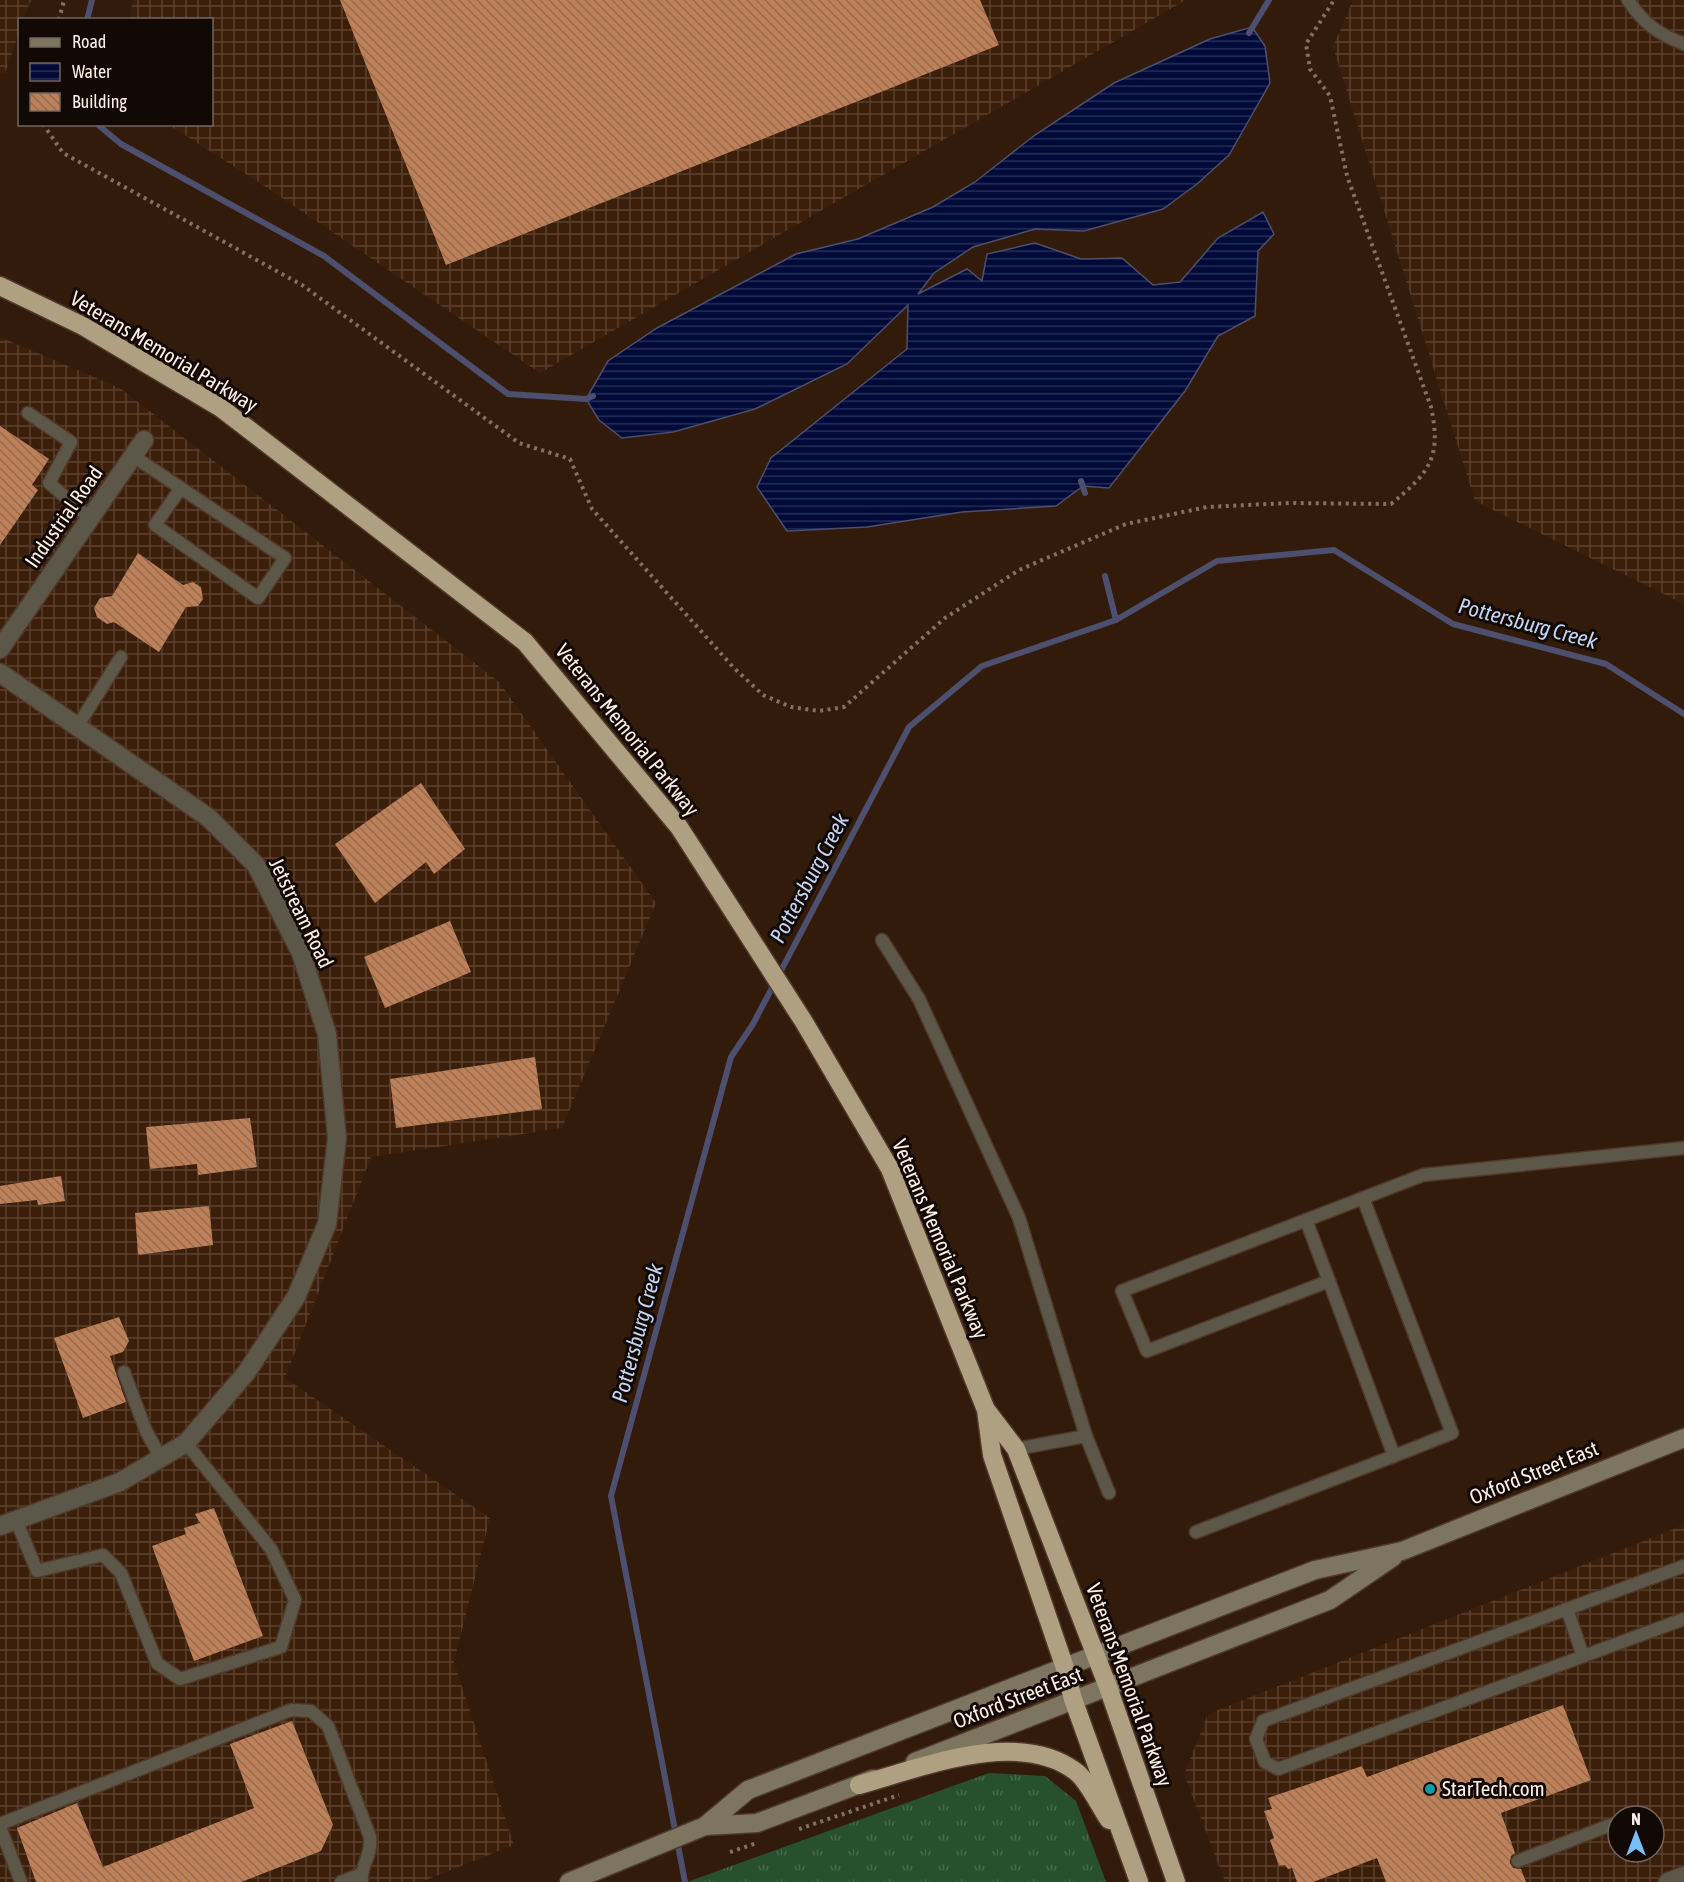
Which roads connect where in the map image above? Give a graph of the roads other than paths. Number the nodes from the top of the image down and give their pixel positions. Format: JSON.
{"nodes":[{"id":1,"x":1628,"y":0,"type":"edge"},
{"id":2,"x":1684,"y":44,"type":"edge"},
{"id":3,"x":0,"y":286,"type":"edge"},
{"id":4,"x":28,"y":413,"type":"dead end"},
{"id":5,"x":144,"y":440,"type":"dead end"},
{"id":6,"x":133,"y":456,"type":"junction"},
{"id":7,"x":181,"y":488,"type":"junction"},
{"id":8,"x":90,"y":518,"type":"junction"},
{"id":9,"x":0,"y":649,"type":"edge"},
{"id":10,"x":121,"y":657,"type":"dead end"},
{"id":11,"x":0,"y":673,"type":"edge"},
{"id":12,"x":77,"y":727,"type":"junction"},
{"id":13,"x":882,"y":940,"type":"dead end"},
{"id":14,"x":1684,"y":1148,"type":"edge"},
{"id":15,"x":1363,"y":1198,"type":"junction"},
{"id":16,"x":1306,"y":1220,"type":"junction"},
{"id":17,"x":1329,"y":1281,"type":"junction"},
{"id":18,"x":124,"y":1372,"type":"dead end"},
{"id":19,"x":986,"y":1410,"type":"junction"},
{"id":20,"x":1086,"y":1436,"type":"junction"},
{"id":21,"x":1684,"y":1438,"type":"edge"},
{"id":22,"x":186,"y":1443,"type":"junction"},
{"id":23,"x":1016,"y":1449,"type":"junction"},
{"id":24,"x":1394,"y":1456,"type":"junction"},
{"id":25,"x":161,"y":1458,"type":"junction"},
{"id":26,"x":1109,"y":1493,"type":"dead end"},
{"id":27,"x":8,"y":1523,"type":"edge"},
{"id":28,"x":1196,"y":1532,"type":"dead end"},
{"id":29,"x":1402,"y":1551,"type":"junction"},
{"id":30,"x":1684,"y":1566,"type":"edge"},
{"id":31,"x":1567,"y":1609,"type":"junction"},
{"id":32,"x":1684,"y":1619,"type":"edge"},
{"id":33,"x":1095,"y":1654,"type":"junction"},
{"id":34,"x":1583,"y":1656,"type":"junction"},
{"id":35,"x":1064,"y":1665,"type":"junction"},
{"id":36,"x":1108,"y":1687,"type":"junction"},
{"id":37,"x":1073,"y":1699,"type":"junction"},
{"id":38,"x":859,"y":1785,"type":"junction"},
{"id":39,"x":0,"y":1825,"type":"edge"},
{"id":40,"x":705,"y":1826,"type":"junction"},
{"id":41,"x":1606,"y":1827,"type":"edge"},
{"id":42,"x":1126,"y":1847,"type":"junction"},
{"id":43,"x":1518,"y":1861,"type":"dead end"},
{"id":44,"x":1684,"y":1876,"type":"edge"},
{"id":45,"x":362,"y":1878,"type":"edge"},
{"id":46,"x":21,"y":1882,"type":"edge"},
{"id":47,"x":341,"y":1882,"type":"edge"},
{"id":48,"x":569,"y":1882,"type":"edge"},
{"id":49,"x":1139,"y":1882,"type":"edge"},
{"id":50,"x":1176,"y":1882,"type":"edge"},
{"id":51,"x":1668,"y":1882,"type":"edge"}],
"edges":[{"from":1,"to":2,"type":"lane"},
{"from":3,"to":19,"type":"highway","name":"Veterans Memorial Parkway"},
{"from":4,"to":8,"type":"lane"},
{"from":5,"to":6,"type":"street","name":"Industrial Road"},
{"from":6,"to":7,"type":"lane"},
{"from":6,"to":8,"type":"street","name":"Industrial Road"},
{"from":7,"to":7,"type":"lane"},
{"from":8,"to":9,"type":"street","name":"Industrial Road"},
{"from":10,"to":12,"type":"lane"},
{"from":11,"to":12,"type":"street","name":"Jetstream Road"},
{"from":12,"to":22,"type":"street","name":"Jetstream Road"},
{"from":13,"to":20,"type":"lane"},
{"from":14,"to":15,"type":"lane"},
{"from":15,"to":16,"type":"lane"},
{"from":15,"to":24,"type":"lane"},
{"from":16,"to":17,"type":"lane"},
{"from":16,"to":17,"type":"lane"},
{"from":17,"to":24,"type":"lane"},
{"from":18,"to":25,"type":"lane"},
{"from":19,"to":23,"type":"highway","name":"Veterans Memorial Parkway"},
{"from":19,"to":35,"type":"highway","name":"Veterans Memorial Parkway"},
{"from":20,"to":23,"type":"lane"},
{"from":20,"to":26,"type":"lane"},
{"from":21,"to":29,"type":"main road","name":"Oxford Street East"},
{"from":22,"to":25,"type":"street","name":"Jetstream Road"},
{"from":22,"to":27,"type":"lane"},
{"from":23,"to":33,"type":"highway","name":"Veterans Memorial Parkway"},
{"from":24,"to":28,"type":"lane"},
{"from":25,"to":27,"type":"street","name":"Jetstream Road"},
{"from":29,"to":33,"type":"main road","name":"Oxford Street East"},
{"from":29,"to":36,"type":"main road","name":"Oxford Street East"},
{"from":30,"to":31,"type":"lane"},
{"from":31,"to":34,"type":"lane"},
{"from":31,"to":34,"type":"lane"},
{"from":32,"to":34,"type":"lane"},
{"from":33,"to":35,"type":"main road","name":"Oxford Street East"},
{"from":33,"to":36,"type":"highway","name":"Veterans Memorial Parkway"},
{"from":35,"to":37,"type":"highway","name":"Veterans Memorial Parkway"},
{"from":35,"to":40,"type":"main road","name":"Oxford Street East"},
{"from":36,"to":37,"type":"main road","name":"Oxford Street East"},
{"from":36,"to":50,"type":"highway","name":"Veterans Memorial Parkway"},
{"from":37,"to":38,"type":"main road","name":"Oxford Street East"},
{"from":37,"to":42,"type":"highway","name":"Veterans Memorial Parkway"},
{"from":38,"to":40,"type":"main road","name":"Oxford Street East"},
{"from":38,"to":42,"type":"highway"},
{"from":39,"to":45,"type":"lane"},
{"from":39,"to":46,"type":"lane"},
{"from":40,"to":48,"type":"main road","name":"Oxford Street East"},
{"from":41,"to":43,"type":"lane"},
{"from":42,"to":49,"type":"highway","name":"Veterans Memorial Parkway"},
{"from":44,"to":51,"type":"street"},
{"from":45,"to":47,"type":"lane"}]}
